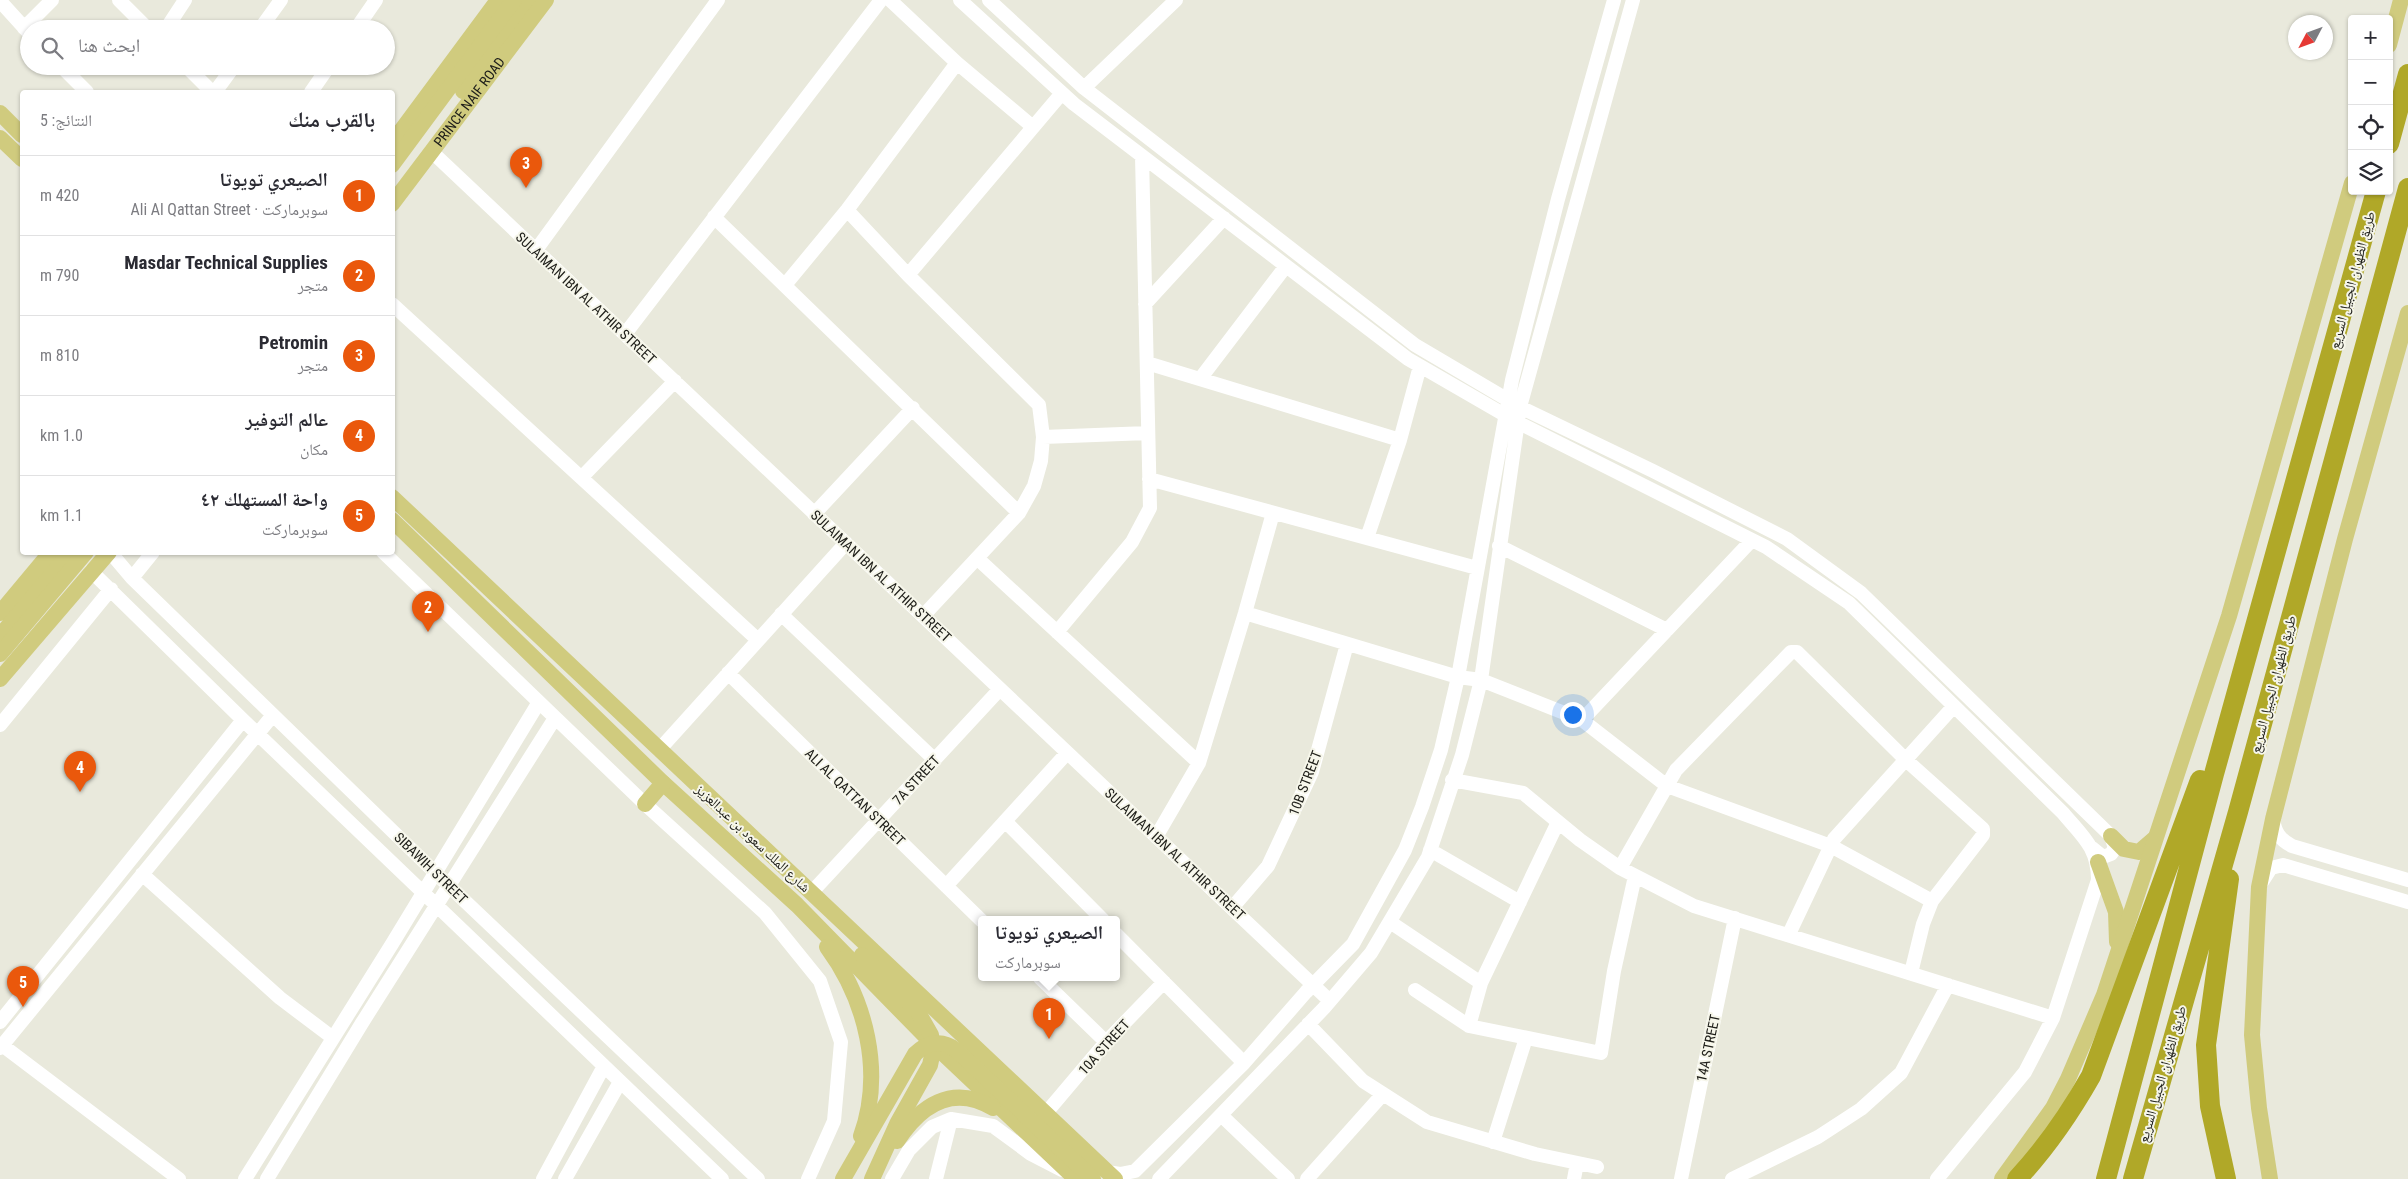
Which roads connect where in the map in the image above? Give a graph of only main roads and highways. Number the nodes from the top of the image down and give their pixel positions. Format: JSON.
{"nodes":[{"id":1,"x":498,"y":0,"type":"edge"},
{"id":2,"x":514,"y":0,"type":"edge"},
{"id":3,"x":530,"y":0,"type":"edge"},
{"id":4,"x":546,"y":0,"type":"edge"},
{"id":5,"x":2401,"y":0,"type":"edge"},
{"id":6,"x":2393,"y":30,"type":"edge"},
{"id":7,"x":2408,"y":74,"type":"edge"},
{"id":8,"x":0,"y":113,"type":"edge"},
{"id":9,"x":2393,"y":129,"type":"edge"},
{"id":10,"x":20,"y":133,"type":"edge"},
{"id":11,"x":0,"y":138,"type":"edge"},
{"id":12,"x":395,"y":139,"type":"edge"},
{"id":13,"x":424,"y":142,"type":"junction"},
{"id":14,"x":20,"y":157,"type":"edge"},
{"id":15,"x":395,"y":163,"type":"edge"},
{"id":16,"x":395,"y":182,"type":"edge"},
{"id":17,"x":2408,"y":188,"type":"edge"},
{"id":18,"x":2349,"y":195,"type":"edge"},
{"id":19,"x":2375,"y":195,"type":"edge"},
{"id":20,"x":395,"y":198,"type":"edge"},
{"id":21,"x":2408,"y":314,"type":"edge"},
{"id":22,"x":395,"y":500,"type":"edge"},
{"id":23,"x":395,"y":523,"type":"edge"},
{"id":24,"x":48,"y":555,"type":"edge"},
{"id":25,"x":68,"y":555,"type":"edge"},
{"id":26,"x":83,"y":555,"type":"edge"},
{"id":27,"x":106,"y":555,"type":"edge"},
{"id":28,"x":0,"y":612,"type":"edge"},
{"id":29,"x":0,"y":636,"type":"edge"},
{"id":30,"x":0,"y":654,"type":"edge"},
{"id":31,"x":2248,"y":657,"type":"junction"},
{"id":32,"x":0,"y":679,"type":"edge"},
{"id":33,"x":663,"y":783,"type":"junction"},
{"id":34,"x":645,"y":804,"type":"road end"},
{"id":35,"x":2238,"y":812,"type":"junction"},
{"id":36,"x":2157,"y":835,"type":"junction"},
{"id":37,"x":2111,"y":836,"type":"road end"},
{"id":38,"x":2095,"y":855,"type":"road end"},
{"id":39,"x":811,"y":893,"type":"junction"},
{"id":40,"x":798,"y":906,"type":"junction"},
{"id":41,"x":2116,"y":960,"type":"junction"},
{"id":42,"x":932,"y":1044,"type":"junction"},
{"id":43,"x":1012,"y":1119,"type":"junction"},
{"id":44,"x":845,"y":1175,"type":"edge"},
{"id":45,"x":1074,"y":1177,"type":"edge"},
{"id":46,"x":1105,"y":1177,"type":"edge"},
{"id":47,"x":872,"y":1179,"type":"edge"},
{"id":48,"x":2002,"y":1179,"type":"edge"},
{"id":49,"x":2016,"y":1179,"type":"edge"},
{"id":50,"x":2106,"y":1179,"type":"edge"},
{"id":51,"x":2133,"y":1179,"type":"edge"},
{"id":52,"x":2226,"y":1179,"type":"edge"},
{"id":53,"x":2270,"y":1179,"type":"edge"}],
"edges":[{"from":1,"to":12,"type":"main road"},
{"from":2,"to":13,"type":"main road"},
{"from":3,"to":13,"type":"main road"},
{"from":4,"to":13,"type":"main road","name":"PRINCE NAIF ROAD"},
{"from":5,"to":6,"type":"main road"},
{"from":7,"to":9,"type":"highway"},
{"from":8,"to":10,"type":"main road"},
{"from":11,"to":14,"type":"main road"},
{"from":13,"to":15,"type":"main road"},
{"from":13,"to":16,"type":"main road"},
{"from":13,"to":20,"type":"main road","name":"PRINCE NAIF ROAD"},
{"from":17,"to":35,"type":"highway","name":"طريق الظهران الجبيل السريع"},
{"from":18,"to":36,"type":"main road"},
{"from":19,"to":31,"type":"highway","name":"طريق الظهران الجبيل السريع"},
{"from":21,"to":53,"type":"main road"},
{"from":22,"to":39,"type":"main road","name":"شارع الملك سعود بن عبدالعزيز"},
{"from":23,"to":33,"type":"main road","name":"شارع الملك سعود بن عبدالعزيز"},
{"from":24,"to":28,"type":"main road"},
{"from":25,"to":29,"type":"main road"},
{"from":26,"to":30,"type":"main road"},
{"from":27,"to":32,"type":"main road"},
{"from":31,"to":49,"type":"highway"},
{"from":31,"to":50,"type":"highway","name":"طريق الظهران الجبيل السريع"},
{"from":33,"to":34,"type":"main road"},
{"from":33,"to":40,"type":"main road","name":"شارع الملك سعود بن عبدالعزيز"},
{"from":35,"to":51,"type":"highway","name":"طريق الظهران الجبيل السريع"},
{"from":35,"to":52,"type":"highway"},
{"from":36,"to":37,"type":"main road"},
{"from":36,"to":41,"type":"main road"},
{"from":38,"to":41,"type":"main road"},
{"from":39,"to":42,"type":"main road"},
{"from":39,"to":46,"type":"main road","name":"شارع الملك سعود بن عبدالعزيز"},
{"from":40,"to":42,"type":"main road","name":"شارع الملك سعود بن عبدالعزيز"},
{"from":40,"to":44,"type":"main road"},
{"from":41,"to":48,"type":"main road"},
{"from":42,"to":43,"type":"main road","name":"شارع الملك سعود بن عبدالعزيز"},
{"from":42,"to":44,"type":"main road"},
{"from":42,"to":46,"type":"main road"},
{"from":42,"to":47,"type":"main road"},
{"from":43,"to":45,"type":"main road","name":"شارع الملك سعود بن عبدالعزيز"},
{"from":43,"to":47,"type":"main road"}]}
